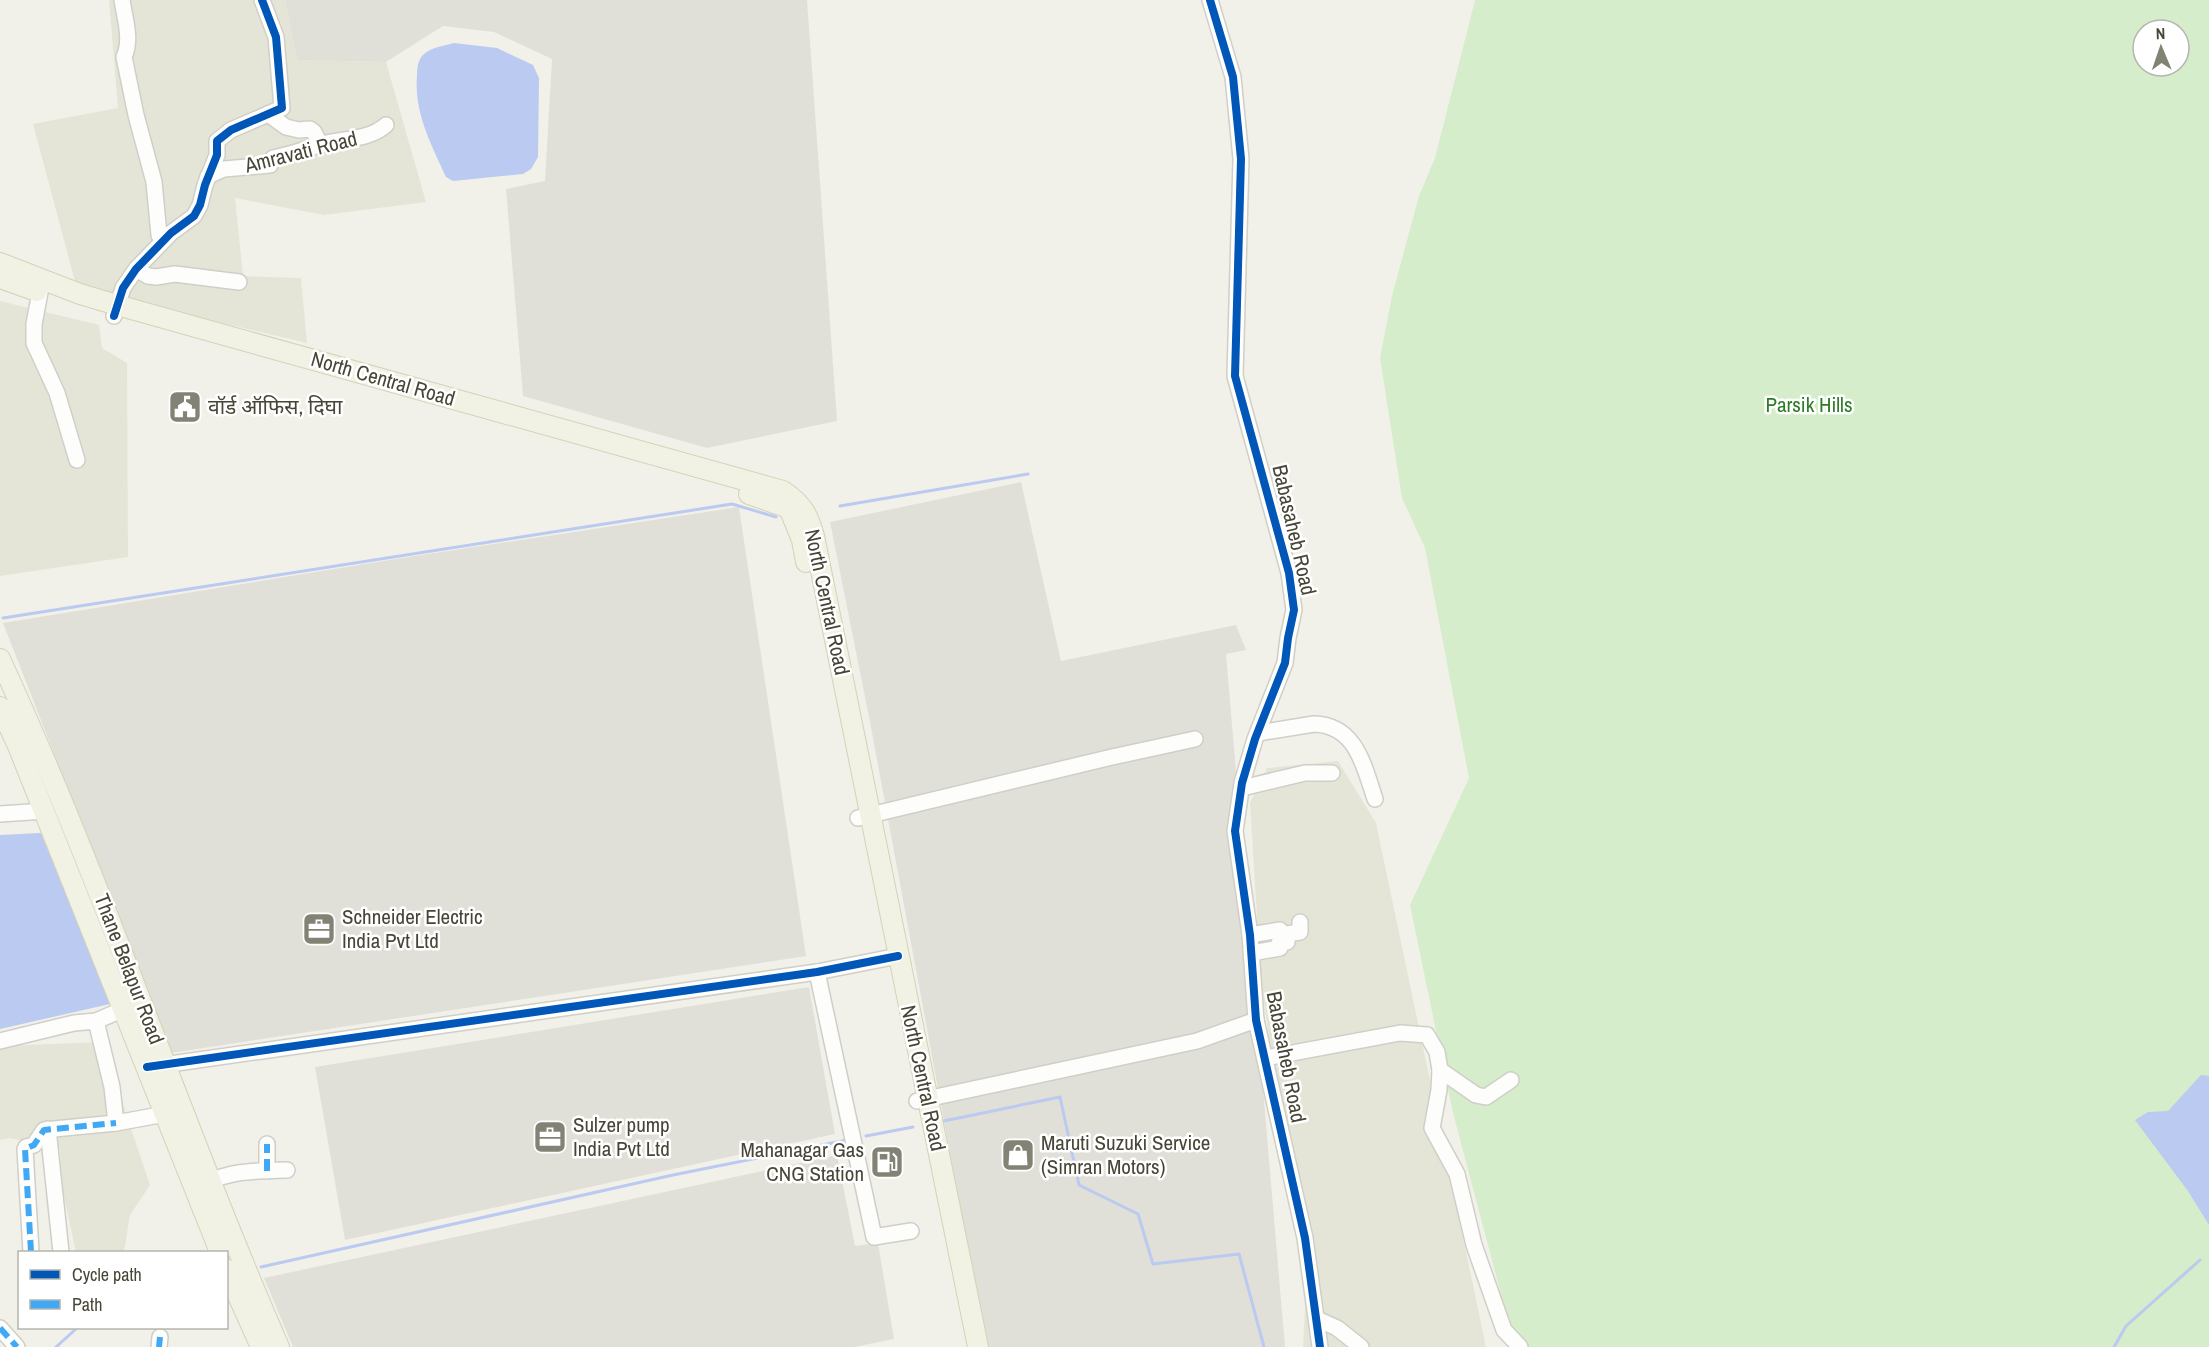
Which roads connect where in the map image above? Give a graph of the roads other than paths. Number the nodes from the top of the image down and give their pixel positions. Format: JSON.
{"nodes":[{"id":1,"x":122,"y":0,"type":"edge"},
{"id":2,"x":262,"y":0,"type":"edge"},
{"id":3,"x":1210,"y":0,"type":"edge"},
{"id":4,"x":268,"y":114,"type":"junction"},
{"id":5,"x":386,"y":125,"type":"dead end"},
{"id":6,"x":320,"y":144,"type":"junction"},
{"id":7,"x":208,"y":177,"type":"junction"},
{"id":8,"x":166,"y":238,"type":"junction"},
{"id":9,"x":0,"y":263,"type":"edge"},
{"id":10,"x":136,"y":269,"type":"junction"},
{"id":11,"x":0,"y":278,"type":"edge"},
{"id":12,"x":239,"y":282,"type":"dead end"},
{"id":13,"x":41,"y":286,"type":"junction"},
{"id":14,"x":116,"y":310,"type":"junction"},
{"id":15,"x":76,"y":460,"type":"dead end"},
{"id":16,"x":0,"y":659,"type":"edge"},
{"id":17,"x":0,"y":706,"type":"edge"},
{"id":18,"x":4,"y":727,"type":"edge"},
{"id":19,"x":1257,"y":733,"type":"junction"},
{"id":20,"x":1196,"y":739,"type":"dead end"},
{"id":21,"x":1332,"y":773,"type":"dead end"},
{"id":22,"x":1242,"y":788,"type":"junction"},
{"id":23,"x":1375,"y":799,"type":"dead end"},
{"id":24,"x":45,"y":811,"type":"junction"},
{"id":25,"x":0,"y":814,"type":"edge"},
{"id":26,"x":864,"y":816,"type":"junction"},
{"id":27,"x":1300,"y":922,"type":"dead end"},
{"id":28,"x":1280,"y":930,"type":"dead end"},
{"id":29,"x":1250,"y":935,"type":"junction"},
{"id":30,"x":1252,"y":953,"type":"junction"},
{"id":31,"x":893,"y":957,"type":"junction"},
{"id":32,"x":817,"y":972,"type":"junction"},
{"id":33,"x":142,"y":1001,"type":"junction"},
{"id":34,"x":124,"y":1009,"type":"junction"},
{"id":35,"x":1256,"y":1020,"type":"junction"},
{"id":36,"x":96,"y":1021,"type":"junction"},
{"id":37,"x":0,"y":1041,"type":"edge"},
{"id":38,"x":1265,"y":1058,"type":"junction"},
{"id":39,"x":166,"y":1064,"type":"junction"},
{"id":40,"x":147,"y":1067,"type":"junction"},
{"id":41,"x":1440,"y":1070,"type":"junction"},
{"id":42,"x":1511,"y":1080,"type":"dead end"},
{"id":43,"x":925,"y":1104,"type":"junction"},
{"id":44,"x":165,"y":1114,"type":"junction"},
{"id":45,"x":116,"y":1123,"type":"junction"},
{"id":46,"x":48,"y":1129,"type":"junction"},
{"id":47,"x":267,"y":1144,"type":"dead end"},
{"id":48,"x":287,"y":1170,"type":"dead end"},
{"id":49,"x":267,"y":1171,"type":"junction"},
{"id":50,"x":203,"y":1184,"type":"junction"},
{"id":51,"x":911,"y":1231,"type":"dead end"},
{"id":52,"x":31,"y":1251,"type":"edge"},
{"id":53,"x":61,"y":1251,"type":"edge"},
{"id":54,"x":220,"y":1251,"type":"edge"},
{"id":55,"x":224,"y":1251,"type":"edge"},
{"id":56,"x":232,"y":1275,"type":"edge"},
{"id":57,"x":1317,"y":1319,"type":"junction"},
{"id":58,"x":0,"y":1328,"type":"edge"},
{"id":59,"x":17,"y":1347,"type":"edge"},
{"id":60,"x":261,"y":1347,"type":"edge"},
{"id":61,"x":279,"y":1347,"type":"edge"},
{"id":62,"x":966,"y":1347,"type":"edge"},
{"id":63,"x":978,"y":1347,"type":"edge"},
{"id":64,"x":1320,"y":1347,"type":"edge"},
{"id":65,"x":1361,"y":1347,"type":"edge"},
{"id":66,"x":1520,"y":1347,"type":"edge"}],
"edges":[{"from":1,"to":8,"type":"street"},
{"from":2,"to":4,"type":"street"},
{"from":3,"to":19,"type":"street","name":"Babasaheb Road"},
{"from":4,"to":6,"type":"street"},
{"from":4,"to":7,"type":"street"},
{"from":5,"to":6,"type":"street","name":"Amravati Road"},
{"from":6,"to":7,"type":"street","name":"Amravati Road"},
{"from":7,"to":8,"type":"street"},
{"from":8,"to":10,"type":"street"},
{"from":9,"to":13,"type":"main road","name":"North Central Road"},
{"from":10,"to":12,"type":"street"},
{"from":10,"to":14,"type":"street"},
{"from":11,"to":13,"type":"main road","name":"North Central Road"},
{"from":13,"to":14,"type":"main road","name":"North Central Road"},
{"from":13,"to":15,"type":"street"},
{"from":14,"to":26,"type":"main road","name":"North Central Road"},
{"from":16,"to":33,"type":"main road","name":"Thane Belapur Road"},
{"from":17,"to":18,"type":"main road","name":"Thane Belapur Road"},
{"from":18,"to":24,"type":"main road","name":"Thane Belapur Road"},
{"from":19,"to":22,"type":"street","name":"Babasaheb Road"},
{"from":19,"to":23,"type":"street"},
{"from":20,"to":26,"type":"street"},
{"from":21,"to":22,"type":"street"},
{"from":22,"to":29,"type":"street","name":"Babasaheb Road"},
{"from":24,"to":25,"type":"street"},
{"from":24,"to":34,"type":"main road","name":"Thane Belapur Road"},
{"from":26,"to":31,"type":"main road","name":"North Central Road"},
{"from":27,"to":30,"type":"street"},
{"from":28,"to":29,"type":"street"},
{"from":29,"to":30,"type":"street","name":"Babasaheb Road"},
{"from":30,"to":35,"type":"street","name":"Babasaheb Road"},
{"from":31,"to":32,"type":"street"},
{"from":31,"to":43,"type":"main road","name":"North Central Road"},
{"from":32,"to":39,"type":"street"},
{"from":32,"to":51,"type":"street"},
{"from":33,"to":34,"type":"street"},
{"from":33,"to":39,"type":"main road","name":"Thane Belapur Road"},
{"from":34,"to":36,"type":"street"},
{"from":34,"to":40,"type":"main road","name":"Thane Belapur Road"},
{"from":35,"to":38,"type":"street","name":"Babasaheb Road"},
{"from":35,"to":43,"type":"street"},
{"from":36,"to":37,"type":"street"},
{"from":36,"to":45,"type":"street"},
{"from":38,"to":41,"type":"street"},
{"from":38,"to":57,"type":"street","name":"Babasaheb Road"},
{"from":39,"to":40,"type":"street"},
{"from":39,"to":50,"type":"main road","name":"Thane Belapur Road"},
{"from":40,"to":44,"type":"main road","name":"Thane Belapur Road"},
{"from":41,"to":42,"type":"street"},
{"from":41,"to":66,"type":"street"},
{"from":43,"to":62,"type":"main road","name":"North Central Road"},
{"from":43,"to":63,"type":"main road","name":"North Central Road"},
{"from":44,"to":45,"type":"street"},
{"from":44,"to":50,"type":"main road","name":"Thane Belapur Road"},
{"from":45,"to":46,"type":"street"},
{"from":46,"to":52,"type":"street"},
{"from":46,"to":53,"type":"street"},
{"from":47,"to":49,"type":"street"},
{"from":48,"to":49,"type":"street"},
{"from":49,"to":50,"type":"street"},
{"from":50,"to":54,"type":"main road","name":"Thane Belapur Road"},
{"from":50,"to":55,"type":"main road","name":"Thane Belapur Road"},
{"from":56,"to":60,"type":"main road","name":"Thane Belapur Road"},
{"from":56,"to":61,"type":"main road","name":"Thane Belapur Road"},
{"from":57,"to":64,"type":"street","name":"Babasaheb Road"},
{"from":57,"to":65,"type":"street"},
{"from":58,"to":59,"type":"street"}]}
